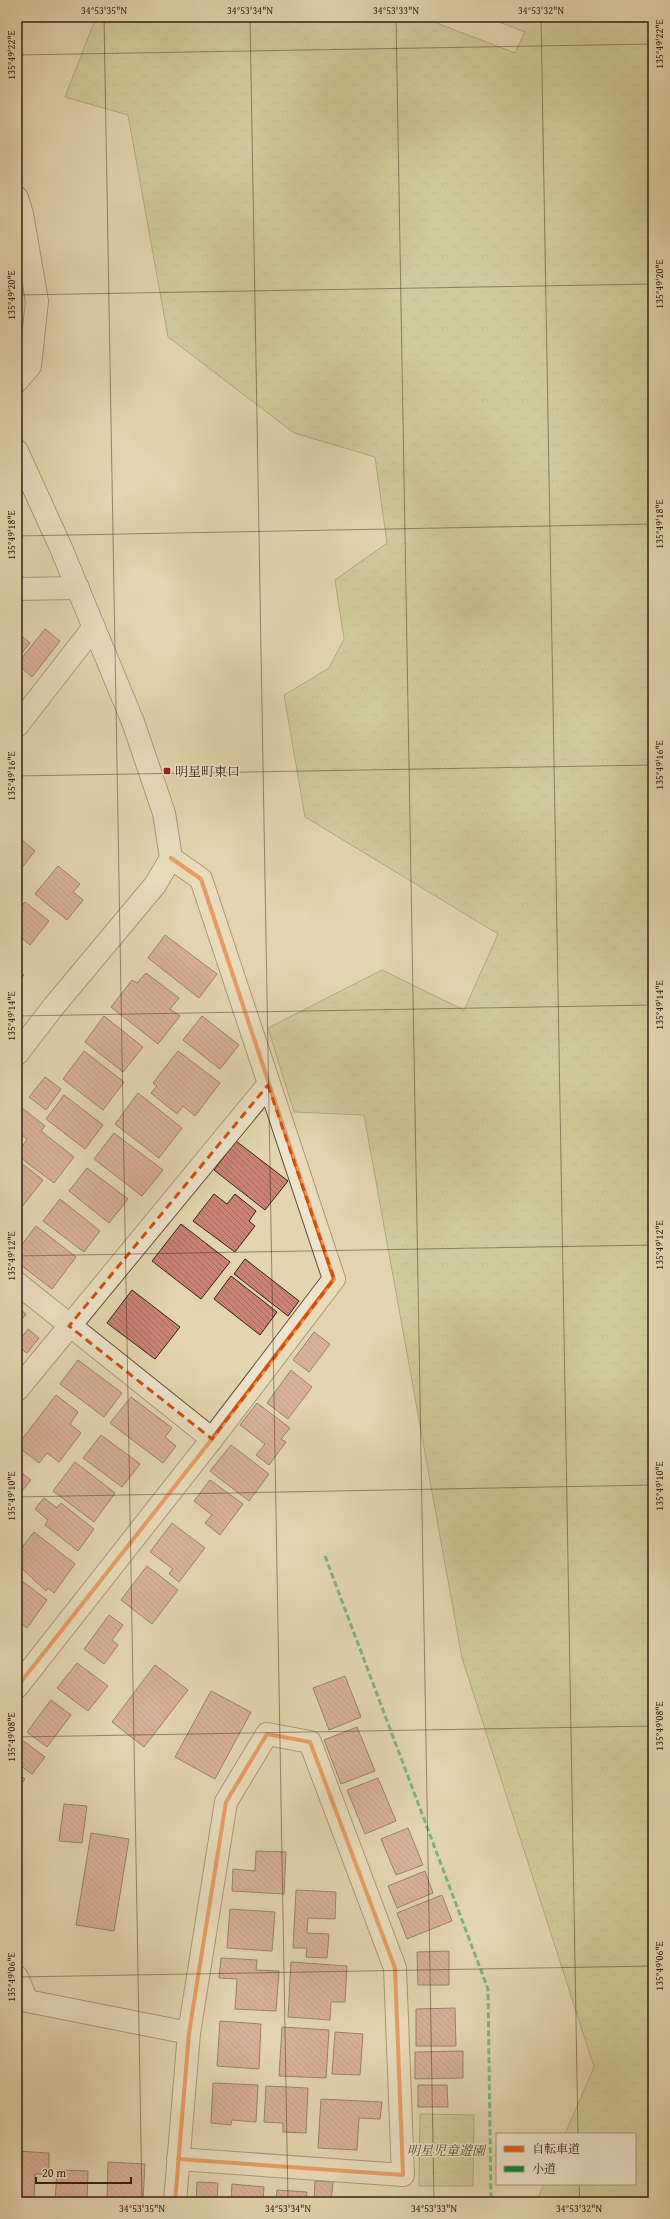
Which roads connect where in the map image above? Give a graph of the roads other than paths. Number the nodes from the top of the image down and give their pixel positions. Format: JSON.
{"nodes":[{"id":1,"x":17,"y":198,"type":"edge"},
{"id":2,"x":17,"y":381,"type":"edge"},
{"id":3,"x":17,"y":451,"type":"edge"},
{"id":4,"x":78,"y":588,"type":"junction"},
{"id":5,"x":17,"y":589,"type":"edge"},
{"id":6,"x":94,"y":627,"type":"junction"},
{"id":7,"x":17,"y":726,"type":"edge"},
{"id":8,"x":172,"y":858,"type":"junction"},
{"id":9,"x":17,"y":1054,"type":"edge"},
{"id":10,"x":268,"y":1085,"type":"junction"},
{"id":11,"x":17,"y":1283,"type":"edge"},
{"id":12,"x":69,"y":1326,"type":"junction"},
{"id":13,"x":17,"y":1390,"type":"edge"},
{"id":14,"x":212,"y":1439,"type":"junction"},
{"id":15,"x":17,"y":1687,"type":"edge"},
{"id":16,"x":17,"y":1977,"type":"edge"},
{"id":17,"x":189,"y":2033,"type":"junction"},
{"id":18,"x":178,"y":2159,"type":"junction"},
{"id":19,"x":175,"y":2202,"type":"edge"}],
"edges":[{"from":1,"to":2,"type":"street"},
{"from":3,"to":4,"type":"street"},
{"from":4,"to":5,"type":"street"},
{"from":4,"to":6,"type":"street"},
{"from":6,"to":7,"type":"street"},
{"from":6,"to":8,"type":"street"},
{"from":8,"to":9,"type":"street"},
{"from":8,"to":10,"type":"street"},
{"from":10,"to":12,"type":"street"},
{"from":10,"to":14,"type":"street"},
{"from":11,"to":12,"type":"street"},
{"from":12,"to":13,"type":"street"},
{"from":12,"to":14,"type":"street"},
{"from":14,"to":15,"type":"street"},
{"from":16,"to":17,"type":"street"},
{"from":17,"to":18,"type":"street"},
{"from":17,"to":18,"type":"street"},
{"from":18,"to":19,"type":"street"}]}
